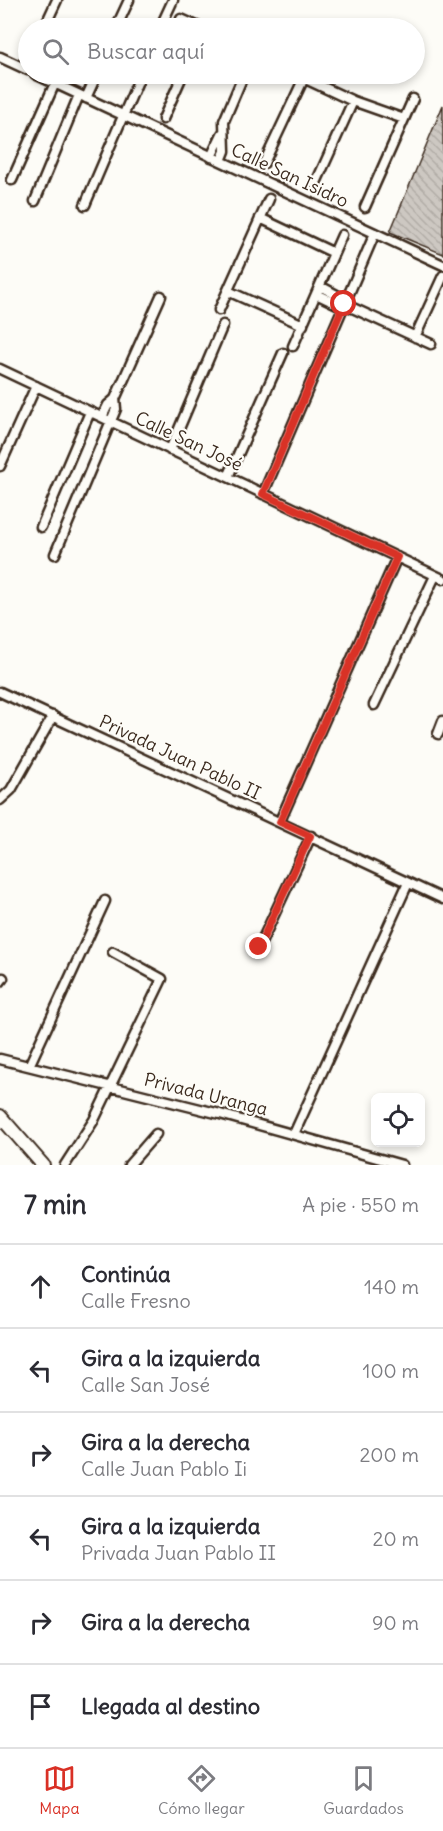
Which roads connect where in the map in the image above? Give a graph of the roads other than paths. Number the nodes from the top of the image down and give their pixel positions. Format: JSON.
{"nodes":[{"id":1,"x":57,"y":0,"type":"edge"},
{"id":2,"x":129,"y":0,"type":"edge"},
{"id":3,"x":173,"y":0,"type":"edge"},
{"id":4,"x":49,"y":18,"type":"edge"},
{"id":5,"x":121,"y":18,"type":"edge"},
{"id":6,"x":165,"y":18,"type":"edge"},
{"id":7,"x":0,"y":57,"type":"edge"},
{"id":8,"x":18,"y":65,"type":"edge"},
{"id":9,"x":55,"y":84,"type":"edge"},
{"id":10,"x":57,"y":84,"type":"edge"},
{"id":11,"x":90,"y":84,"type":"edge"},
{"id":12,"x":136,"y":84,"type":"edge"},
{"id":13,"x":179,"y":84,"type":"edge"},
{"id":14,"x":240,"y":84,"type":"edge"},
{"id":15,"x":297,"y":84,"type":"edge"},
{"id":16,"x":317,"y":84,"type":"edge"},
{"id":17,"x":82,"y":96,"type":"junction"},
{"id":18,"x":413,"y":99,"type":"dead end"},
{"id":19,"x":353,"y":101,"type":"junction"},
{"id":20,"x":122,"y":116,"type":"junction"},
{"id":21,"x":163,"y":119,"type":"dead end"},
{"id":22,"x":404,"y":119,"type":"junction"},
{"id":23,"x":223,"y":133,"type":"junction"},
{"id":24,"x":211,"y":157,"type":"junction"},
{"id":25,"x":221,"y":161,"type":"junction"},
{"id":26,"x":264,"y":163,"type":"dead end"},
{"id":27,"x":12,"y":180,"type":"dead end"},
{"id":28,"x":315,"y":185,"type":"dead end"},
{"id":29,"x":269,"y":199,"type":"dead end"},
{"id":30,"x":35,"y":201,"type":"dead end"},
{"id":31,"x":85,"y":205,"type":"dead end"},
{"id":32,"x":365,"y":207,"type":"dead end"},
{"id":33,"x":260,"y":218,"type":"junction"},
{"id":34,"x":375,"y":233,"type":"junction"},
{"id":35,"x":342,"y":235,"type":"dead end"},
{"id":36,"x":334,"y":253,"type":"junction"},
{"id":37,"x":443,"y":265,"type":"edge"},
{"id":38,"x":443,"y":276,"type":"edge"},
{"id":39,"x":318,"y":290,"type":"junction"},
{"id":40,"x":228,"y":291,"type":"junction"},
{"id":41,"x":161,"y":296,"type":"dead end"},
{"id":42,"x":345,"y":304,"type":"junction"},
{"id":43,"x":219,"y":310,"type":"dead end"},
{"id":44,"x":223,"y":325,"type":"dead end"},
{"id":45,"x":303,"y":325,"type":"junction"},
{"id":46,"x":415,"y":337,"type":"junction"},
{"id":47,"x":431,"y":344,"type":"dead end"},
{"id":48,"x":293,"y":346,"type":"dead end"},
{"id":49,"x":283,"y":353,"type":"dead end"},
{"id":50,"x":0,"y":369,"type":"edge"},
{"id":51,"x":36,"y":386,"type":"junction"},
{"id":52,"x":115,"y":399,"type":"junction"},
{"id":53,"x":90,"y":412,"type":"junction"},
{"id":54,"x":102,"y":417,"type":"junction"},
{"id":55,"x":111,"y":422,"type":"junction"},
{"id":56,"x":170,"y":450,"type":"junction"},
{"id":57,"x":0,"y":465,"type":"edge"},
{"id":58,"x":228,"y":477,"type":"junction"},
{"id":59,"x":263,"y":494,"type":"junction"},
{"id":60,"x":41,"y":527,"type":"dead end"},
{"id":61,"x":55,"y":554,"type":"dead end"},
{"id":62,"x":397,"y":557,"type":"junction"},
{"id":63,"x":439,"y":578,"type":"edge"},
{"id":64,"x":0,"y":692,"type":"edge"},
{"id":65,"x":374,"y":705,"type":"dead end"},
{"id":66,"x":53,"y":716,"type":"junction"},
{"id":67,"x":443,"y":721,"type":"edge"},
{"id":68,"x":438,"y":734,"type":"dead end"},
{"id":69,"x":0,"y":800,"type":"edge"},
{"id":70,"x":280,"y":822,"type":"junction"},
{"id":71,"x":310,"y":836,"type":"junction"},
{"id":72,"x":408,"y":883,"type":"junction"},
{"id":73,"x":443,"y":899,"type":"edge"},
{"id":74,"x":105,"y":902,"type":"dead end"},
{"id":75,"x":259,"y":947,"type":"dead end"},
{"id":76,"x":113,"y":951,"type":"dead end"},
{"id":77,"x":0,"y":1059,"type":"edge"},
{"id":78,"x":29,"y":1066,"type":"junction"},
{"id":79,"x":109,"y":1087,"type":"junction"},
{"id":80,"x":0,"y":1116,"type":"edge"},
{"id":81,"x":156,"y":1134,"type":"dead end"},
{"id":82,"x":294,"y":1134,"type":"junction"},
{"id":83,"x":43,"y":1165,"type":"edge"},
{"id":84,"x":65,"y":1165,"type":"edge"},
{"id":85,"x":129,"y":1165,"type":"edge"},
{"id":86,"x":402,"y":1165,"type":"edge"}],
"edges":[{"from":1,"to":4,"type":"street"},
{"from":2,"to":5,"type":"street"},
{"from":3,"to":6,"type":"street"},
{"from":7,"to":8,"type":"street"},
{"from":9,"to":27,"type":"street"},
{"from":10,"to":17,"type":"street","name":"Calle San Isidro"},
{"from":11,"to":17,"type":"street"},
{"from":12,"to":20,"type":"street"},
{"from":13,"to":21,"type":"street"},
{"from":14,"to":23,"type":"street"},
{"from":15,"to":26,"type":"street"},
{"from":16,"to":19,"type":"street"},
{"from":17,"to":20,"type":"street","name":"Calle San Isidro"},
{"from":17,"to":30,"type":"street"},
{"from":18,"to":22,"type":"street"},
{"from":19,"to":22,"type":"street"},
{"from":19,"to":28,"type":"street"},
{"from":20,"to":24,"type":"street","name":"Calle San Isidro"},
{"from":20,"to":31,"type":"street"},
{"from":22,"to":32,"type":"street"},
{"from":23,"to":24,"type":"street"},
{"from":23,"to":25,"type":"street"},
{"from":24,"to":25,"type":"street","name":"Calle San Isidro"},
{"from":25,"to":34,"type":"street","name":"Calle San Isidro"},
{"from":29,"to":33,"type":"street"},
{"from":33,"to":36,"type":"street"},
{"from":33,"to":40,"type":"street"},
{"from":34,"to":37,"type":"street","name":"Calle San Isidro"},
{"from":34,"to":42,"type":"street"},
{"from":35,"to":36,"type":"street"},
{"from":36,"to":39,"type":"street"},
{"from":38,"to":46,"type":"street"},
{"from":39,"to":42,"type":"street"},
{"from":39,"to":45,"type":"street"},
{"from":40,"to":43,"type":"street"},
{"from":40,"to":45,"type":"street"},
{"from":41,"to":52,"type":"street"},
{"from":42,"to":46,"type":"street"},
{"from":42,"to":59,"type":"street"},
{"from":44,"to":56,"type":"street"},
{"from":45,"to":48,"type":"street"},
{"from":46,"to":47,"type":"street"},
{"from":49,"to":58,"type":"street"},
{"from":50,"to":51,"type":"street","name":"Calle San José"},
{"from":51,"to":53,"type":"street","name":"Calle San José"},
{"from":51,"to":57,"type":"street"},
{"from":52,"to":54,"type":"street"},
{"from":52,"to":55,"type":"street"},
{"from":53,"to":54,"type":"street","name":"Calle San José"},
{"from":53,"to":60,"type":"street"},
{"from":54,"to":55,"type":"street","name":"Calle San José"},
{"from":55,"to":56,"type":"street","name":"Calle San José"},
{"from":55,"to":61,"type":"street"},
{"from":56,"to":58,"type":"street","name":"Calle San José"},
{"from":58,"to":59,"type":"street","name":"Calle San José"},
{"from":59,"to":62,"type":"street","name":"Calle San José"},
{"from":62,"to":63,"type":"street","name":"Calle San José"},
{"from":62,"to":70,"type":"street"},
{"from":63,"to":65,"type":"street"},
{"from":64,"to":66,"type":"street","name":"Privada Juan Pablo II"},
{"from":66,"to":69,"type":"street"},
{"from":66,"to":70,"type":"street","name":"Privada Juan Pablo II"},
{"from":67,"to":68,"type":"street"},
{"from":70,"to":71,"type":"street","name":"Privada Juan Pablo II"},
{"from":71,"to":72,"type":"street","name":"Privada Juan Pablo II"},
{"from":71,"to":75,"type":"street"},
{"from":72,"to":73,"type":"street","name":"Privada Juan Pablo II"},
{"from":72,"to":82,"type":"street"},
{"from":74,"to":78,"type":"street"},
{"from":76,"to":79,"type":"street"},
{"from":77,"to":78,"type":"street","name":"Privada Uranga"},
{"from":78,"to":79,"type":"street","name":"Privada Uranga"},
{"from":79,"to":82,"type":"street","name":"Privada Uranga"},
{"from":79,"to":84,"type":"street"},
{"from":80,"to":83,"type":"main road"},
{"from":81,"to":85,"type":"street"},
{"from":82,"to":86,"type":"street","name":"Privada Uranga"}]}
